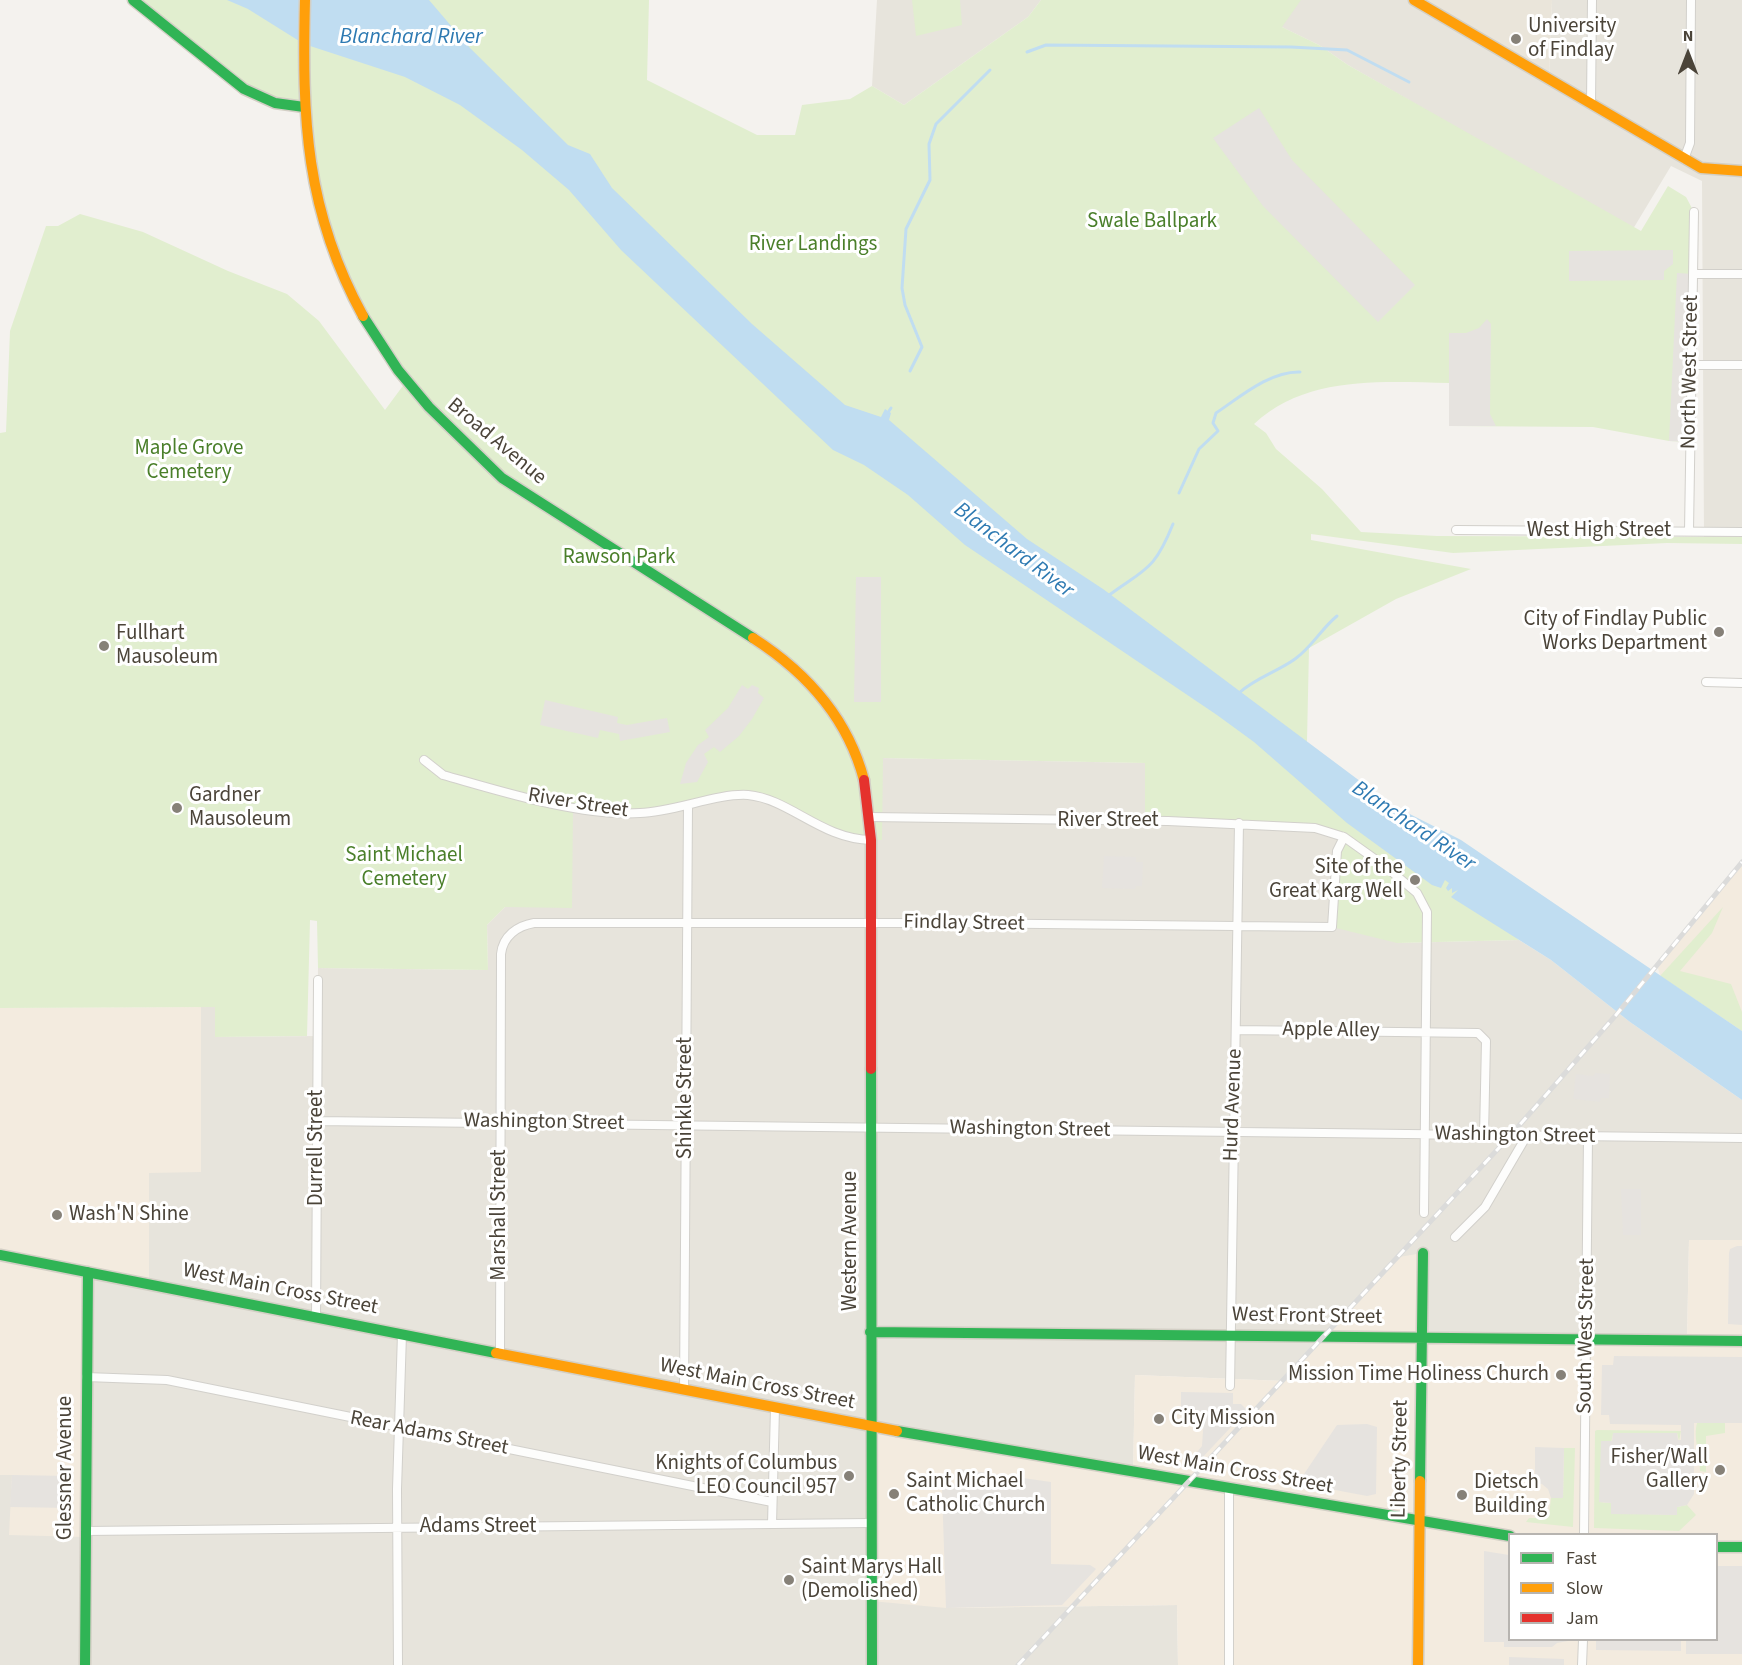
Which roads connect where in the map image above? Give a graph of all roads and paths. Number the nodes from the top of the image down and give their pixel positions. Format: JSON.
{"nodes":[{"id":1,"x":133,"y":0,"type":"edge"},
{"id":2,"x":305,"y":0,"type":"edge"},
{"id":3,"x":1414,"y":0,"type":"edge"},
{"id":4,"x":1592,"y":0,"type":"edge"},
{"id":5,"x":1691,"y":0,"type":"edge"},
{"id":6,"x":1591,"y":104,"type":"junction"},
{"id":7,"x":304,"y":107,"type":"junction"},
{"id":8,"x":1684,"y":159,"type":"junction"},
{"id":9,"x":1742,"y":171,"type":"edge"},
{"id":10,"x":1694,"y":212,"type":"dead end"},
{"id":11,"x":1693,"y":274,"type":"junction"},
{"id":12,"x":1742,"y":274,"type":"edge"},
{"id":13,"x":1691,"y":364,"type":"junction"},
{"id":14,"x":1742,"y":365,"type":"edge"},
{"id":15,"x":1456,"y":530,"type":"dead end"},
{"id":16,"x":1689,"y":531,"type":"junction"},
{"id":17,"x":1742,"y":532,"type":"edge"},
{"id":18,"x":1706,"y":682,"type":"dead end"},
{"id":19,"x":1742,"y":683,"type":"edge"},
{"id":20,"x":424,"y":760,"type":"dead end"},
{"id":21,"x":688,"y":806,"type":"junction"},
{"id":22,"x":870,"y":817,"type":"junction"},
{"id":23,"x":1239,"y":823,"type":"junction"},
{"id":24,"x":1344,"y":837,"type":"junction"},
{"id":25,"x":872,"y":840,"type":"junction"},
{"id":26,"x":687,"y":922,"type":"junction"},
{"id":27,"x":872,"y":923,"type":"junction"},
{"id":28,"x":1238,"y":927,"type":"junction"},
{"id":29,"x":509,"y":935,"type":"joint"},
{"id":30,"x":318,"y":980,"type":"dead end"},
{"id":31,"x":1236,"y":1030,"type":"junction"},
{"id":32,"x":1425,"y":1033,"type":"junction"},
{"id":33,"x":317,"y":1121,"type":"junction"},
{"id":34,"x":501,"y":1121,"type":"junction"},
{"id":35,"x":686,"y":1125,"type":"junction"},
{"id":36,"x":872,"y":1127,"type":"junction"},
{"id":37,"x":1232,"y":1133,"type":"junction"},
{"id":38,"x":1425,"y":1135,"type":"junction"},
{"id":39,"x":1484,"y":1136,"type":"junction"},
{"id":40,"x":1526,"y":1137,"type":"junction"},
{"id":41,"x":1588,"y":1137,"type":"junction"},
{"id":42,"x":1742,"y":1138,"type":"edge"},
{"id":43,"x":1424,"y":1213,"type":"dead end"},
{"id":44,"x":1455,"y":1238,"type":"dead end"},
{"id":45,"x":1423,"y":1253,"type":"dead end"},
{"id":46,"x":0,"y":1255,"type":"edge"},
{"id":47,"x":88,"y":1272,"type":"junction"},
{"id":48,"x":316,"y":1317,"type":"junction"},
{"id":49,"x":870,"y":1332,"type":"junction"},
{"id":50,"x":402,"y":1334,"type":"junction"},
{"id":51,"x":1230,"y":1335,"type":"junction"},
{"id":52,"x":1423,"y":1338,"type":"junction"},
{"id":53,"x":1586,"y":1339,"type":"junction"},
{"id":54,"x":1742,"y":1341,"type":"edge"},
{"id":55,"x":500,"y":1353,"type":"junction"},
{"id":56,"x":86,"y":1377,"type":"junction"},
{"id":57,"x":1230,"y":1386,"type":"dead end"},
{"id":58,"x":684,"y":1390,"type":"junction"},
{"id":59,"x":775,"y":1408,"type":"junction"},
{"id":60,"x":871,"y":1427,"type":"junction"},
{"id":61,"x":399,"y":1428,"type":"junction"},
{"id":62,"x":1229,"y":1490,"type":"junction"},
{"id":63,"x":772,"y":1502,"type":"junction"},
{"id":64,"x":871,"y":1522,"type":"junction"},
{"id":65,"x":1420,"y":1522,"type":"junction"},
{"id":66,"x":772,"y":1524,"type":"junction"},
{"id":67,"x":398,"y":1527,"type":"junction"},
{"id":68,"x":85,"y":1531,"type":"junction"},
{"id":69,"x":1584,"y":1533,"type":"edge"},
{"id":70,"x":1508,"y":1536,"type":"edge"},
{"id":71,"x":1718,"y":1547,"type":"edge"},
{"id":72,"x":1742,"y":1547,"type":"edge"},
{"id":73,"x":1583,"y":1641,"type":"edge"},
{"id":74,"x":85,"y":1665,"type":"edge"},
{"id":75,"x":398,"y":1665,"type":"edge"},
{"id":76,"x":872,"y":1665,"type":"edge"},
{"id":77,"x":1229,"y":1665,"type":"edge"},
{"id":78,"x":1418,"y":1665,"type":"edge"},
{"id":79,"x":1582,"y":1665,"type":"edge"}],
"edges":[{"from":1,"to":7,"type":"main road"},
{"from":2,"to":7,"type":"main road","name":"Broad Avenue"},
{"from":3,"to":6,"type":"main road"},
{"from":4,"to":6,"type":"street"},
{"from":5,"to":8,"type":"street"},
{"from":6,"to":8,"type":"main road"},
{"from":7,"to":22,"type":"main road","name":"Broad Avenue"},
{"from":8,"to":9,"type":"main road"},
{"from":10,"to":11,"type":"street","name":"North West Street"},
{"from":11,"to":12,"type":"street"},
{"from":11,"to":13,"type":"street","name":"North West Street"},
{"from":13,"to":14,"type":"street"},
{"from":13,"to":16,"type":"street","name":"North West Street"},
{"from":15,"to":16,"type":"street","name":"West High Street"},
{"from":16,"to":17,"type":"street","name":"West High Street"},
{"from":18,"to":19,"type":"street"},
{"from":20,"to":21,"type":"street","name":"River Street"},
{"from":21,"to":25,"type":"street","name":"River Street"},
{"from":21,"to":26,"type":"street","name":"Shinkle Street"},
{"from":22,"to":23,"type":"street","name":"River Street"},
{"from":22,"to":25,"type":"main road","name":"Western Avenue"},
{"from":23,"to":24,"type":"street","name":"River Street"},
{"from":23,"to":28,"type":"street","name":"Hurd Avenue"},
{"from":24,"to":28,"type":"street","name":"Findlay Street"},
{"from":24,"to":32,"type":"street"},
{"from":25,"to":27,"type":"main road","name":"Western Avenue"},
{"from":26,"to":27,"type":"street","name":"Findlay Street"},
{"from":26,"to":29,"type":"street","name":"Findlay Street"},
{"from":26,"to":35,"type":"street","name":"Shinkle Street"},
{"from":27,"to":28,"type":"street","name":"Findlay Street"},
{"from":27,"to":36,"type":"main road","name":"Western Avenue"},
{"from":28,"to":31,"type":"street","name":"Hurd Avenue"},
{"from":29,"to":34,"type":"street","name":"Marshall Street"},
{"from":30,"to":33,"type":"street","name":"Durrell Street"},
{"from":31,"to":32,"type":"street","name":"Apple Alley"},
{"from":31,"to":37,"type":"street","name":"Hurd Avenue"},
{"from":32,"to":38,"type":"street"},
{"from":32,"to":39,"type":"street","name":"Apple Alley"},
{"from":33,"to":34,"type":"street","name":"Washington Street"},
{"from":33,"to":48,"type":"street","name":"Durrell Street"},
{"from":34,"to":35,"type":"street","name":"Washington Street"},
{"from":34,"to":55,"type":"street","name":"Marshall Street"},
{"from":35,"to":36,"type":"street","name":"Washington Street"},
{"from":35,"to":58,"type":"street","name":"Shinkle Street"},
{"from":36,"to":37,"type":"street","name":"Washington Street"},
{"from":36,"to":49,"type":"main road","name":"Western Avenue"},
{"from":37,"to":38,"type":"street","name":"Washington Street"},
{"from":37,"to":51,"type":"street","name":"Hurd Avenue"},
{"from":38,"to":39,"type":"street","name":"Washington Street"},
{"from":38,"to":43,"type":"street"},
{"from":39,"to":40,"type":"street","name":"Washington Street"},
{"from":40,"to":41,"type":"street","name":"Washington Street"},
{"from":40,"to":44,"type":"street"},
{"from":41,"to":42,"type":"street","name":"Washington Street"},
{"from":41,"to":53,"type":"street","name":"South West Street"},
{"from":45,"to":52,"type":"main road","name":"Liberty Street"},
{"from":46,"to":47,"type":"main road","name":"West Main Cross Street"},
{"from":47,"to":48,"type":"main road","name":"West Main Cross Street"},
{"from":47,"to":56,"type":"main road","name":"Glessner Avenue"},
{"from":48,"to":50,"type":"main road","name":"West Main Cross Street"},
{"from":49,"to":51,"type":"main road","name":"West Front Street"},
{"from":49,"to":60,"type":"main road","name":"Western Avenue"},
{"from":50,"to":55,"type":"main road","name":"West Main Cross Street"},
{"from":50,"to":61,"type":"street"},
{"from":51,"to":52,"type":"main road","name":"West Front Street"},
{"from":51,"to":57,"type":"street","name":"Hurd Avenue"},
{"from":52,"to":53,"type":"main road","name":"West Front Street"},
{"from":52,"to":65,"type":"main road","name":"Liberty Street"},
{"from":53,"to":54,"type":"main road","name":"West Front Street"},
{"from":53,"to":69,"type":"street","name":"South West Street"},
{"from":55,"to":58,"type":"main road","name":"West Main Cross Street"},
{"from":56,"to":61,"type":"street","name":"Rear Adams Street"},
{"from":56,"to":68,"type":"main road","name":"Glessner Avenue"},
{"from":58,"to":59,"type":"main road","name":"West Main Cross Street"},
{"from":59,"to":60,"type":"main road","name":"West Main Cross Street"},
{"from":59,"to":63,"type":"street"},
{"from":60,"to":62,"type":"main road","name":"West Main Cross Street"},
{"from":60,"to":64,"type":"main road","name":"Western Avenue"},
{"from":61,"to":63,"type":"street","name":"Rear Adams Street"},
{"from":61,"to":67,"type":"street"},
{"from":62,"to":65,"type":"main road","name":"West Main Cross Street"},
{"from":62,"to":77,"type":"street"},
{"from":63,"to":66,"type":"street"},
{"from":64,"to":66,"type":"street","name":"Adams Street"},
{"from":64,"to":76,"type":"main road","name":"Western Avenue"},
{"from":65,"to":70,"type":"main road","name":"West Main Cross Street"},
{"from":65,"to":78,"type":"main road","name":"Liberty Street"},
{"from":66,"to":67,"type":"street","name":"Adams Street"},
{"from":67,"to":68,"type":"street","name":"Adams Street"},
{"from":67,"to":75,"type":"street"},
{"from":68,"to":74,"type":"main road","name":"Glessner Avenue"},
{"from":71,"to":72,"type":"main road"},
{"from":73,"to":79,"type":"street"}]}
